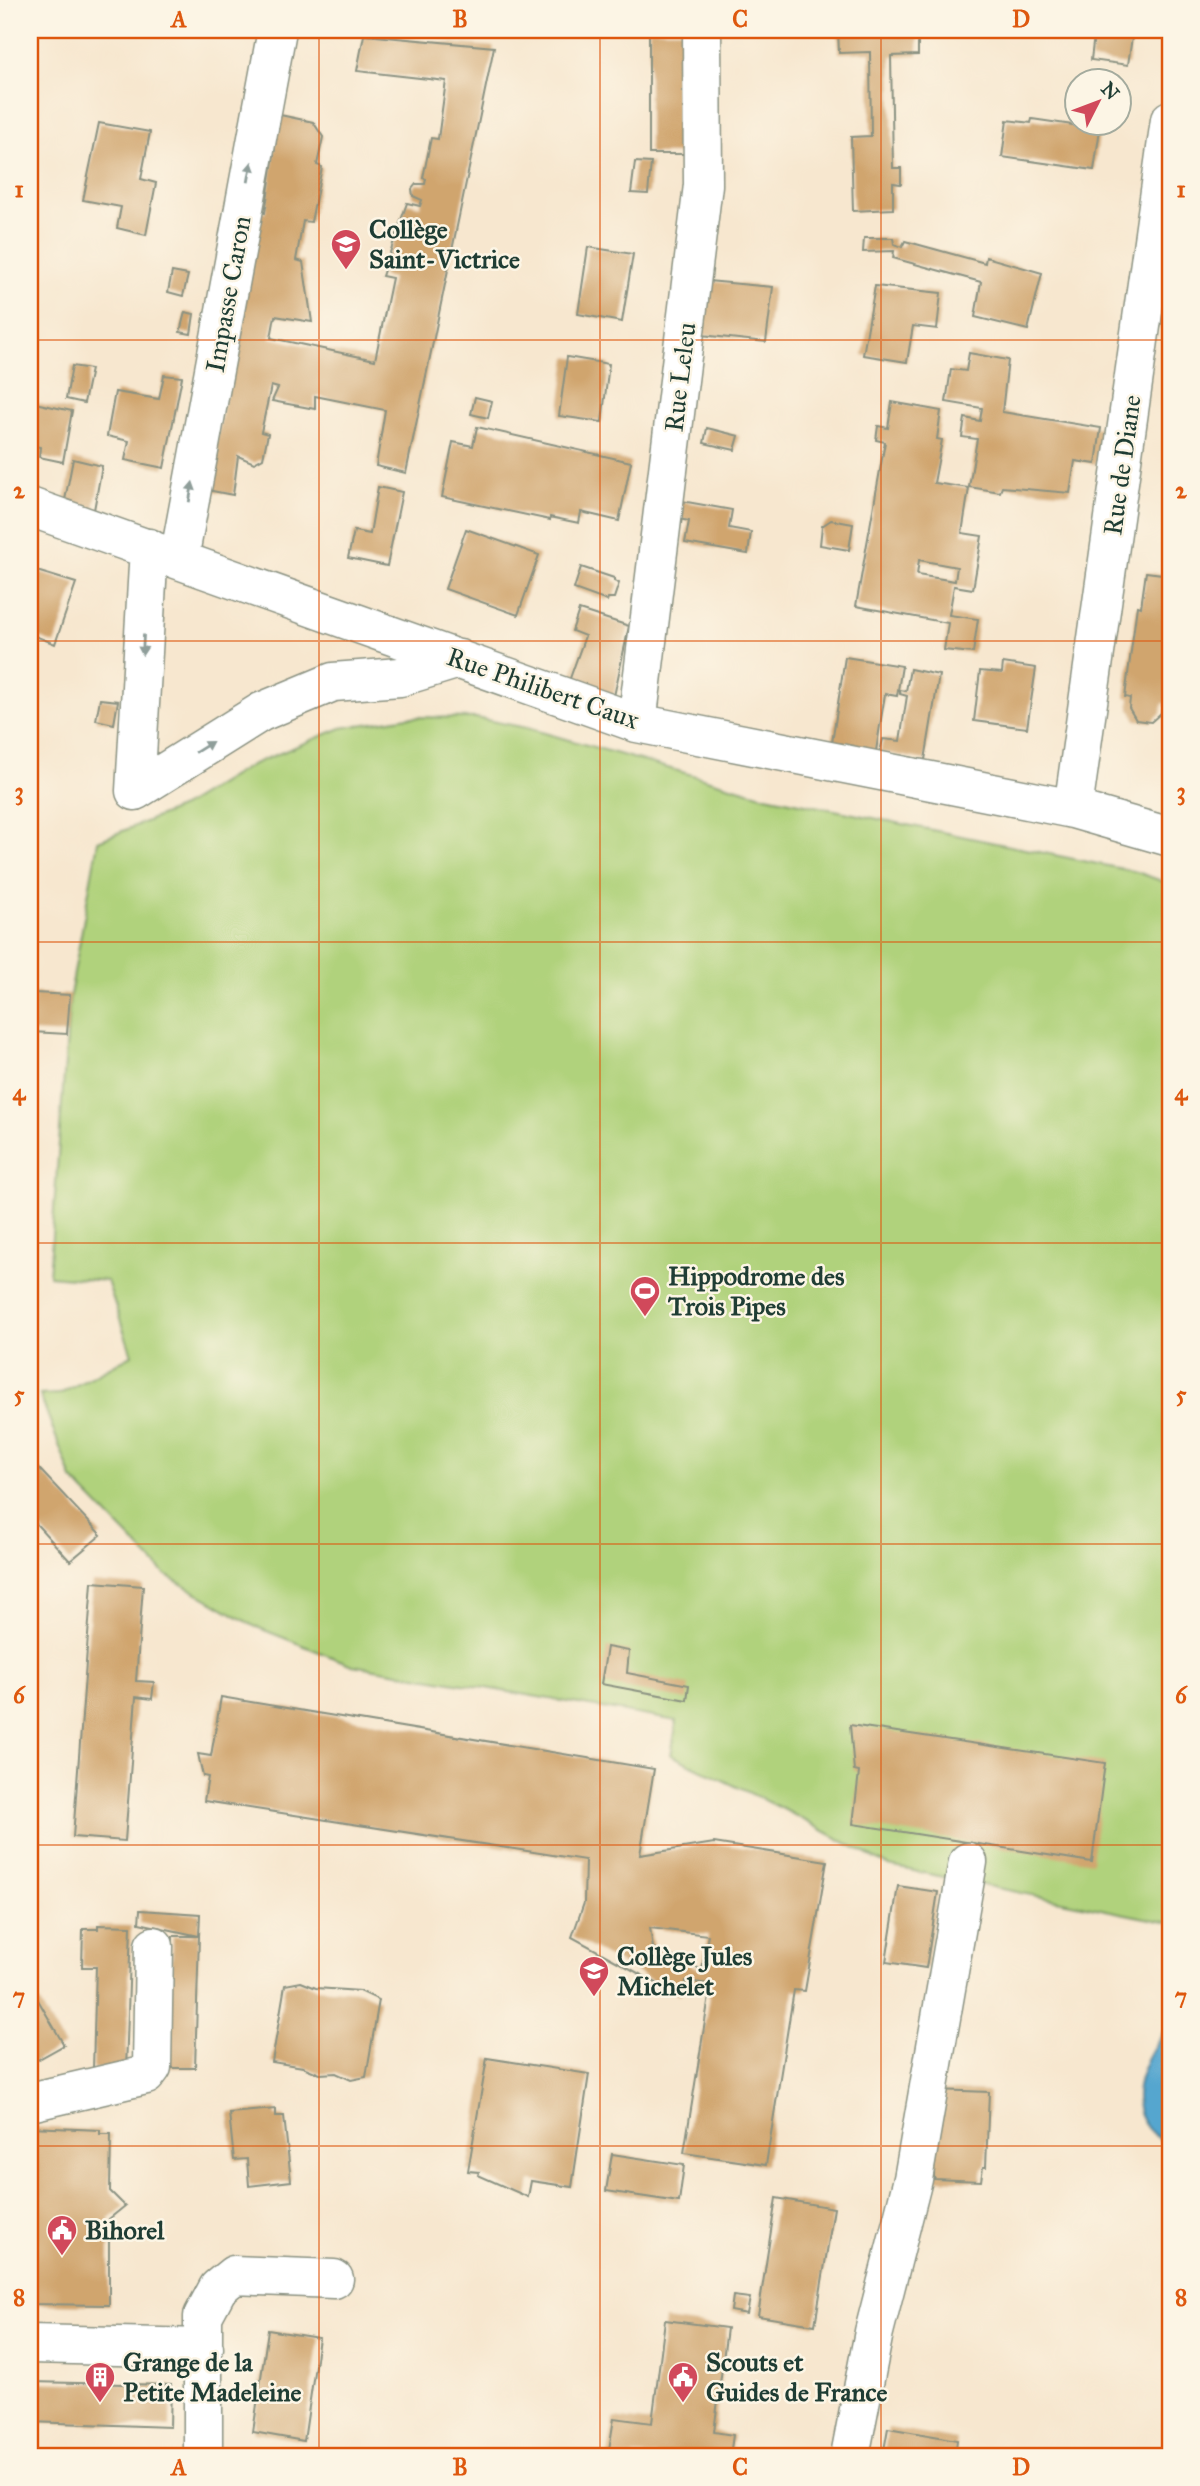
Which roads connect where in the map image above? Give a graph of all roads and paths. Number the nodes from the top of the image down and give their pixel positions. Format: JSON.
{"nodes":[{"id":1,"x":277,"y":30,"type":"edge"},
{"id":2,"x":702,"y":30,"type":"edge"},
{"id":3,"x":1170,"y":120,"type":"edge"},
{"id":4,"x":30,"y":508,"type":"edge"},
{"id":5,"x":158,"y":561,"type":"junction"},
{"id":6,"x":459,"y":659,"type":"junction"},
{"id":7,"x":637,"y":723,"type":"junction"},
{"id":8,"x":1073,"y":809,"type":"junction"},
{"id":9,"x":1170,"y":837,"type":"edge"},
{"id":10,"x":968,"y":1862,"type":"dead end"},
{"id":11,"x":154,"y":1947,"type":"dead end"},
{"id":12,"x":30,"y":2102,"type":"edge"},
{"id":13,"x":334,"y":2279,"type":"dead end"},
{"id":14,"x":30,"y":2344,"type":"edge"},
{"id":15,"x":204,"y":2348,"type":"junction"},
{"id":16,"x":203,"y":2456,"type":"edge"},
{"id":17,"x":850,"y":2456,"type":"edge"}],
"edges":[{"from":5,"to":1,"type":"street","name":"Impasse Caron","one_way":true},
{"from":2,"to":7,"type":"street","name":"Rue Leleu"},
{"from":3,"to":8,"type":"street","name":"Rue de Diane"},
{"from":4,"to":5,"type":"street","name":"Rue Philibert Caux"},
{"from":5,"to":6,"type":"street","name":"Rue Philibert Caux"},
{"from":5,"to":6,"type":"street","name":"Impasse Caron","one_way":true},
{"from":6,"to":7,"type":"street","name":"Rue Philibert Caux"},
{"from":7,"to":8,"type":"street","name":"Rue Philibert Caux"},
{"from":8,"to":9,"type":"street","name":"Rue Philibert Caux"},
{"from":10,"to":17,"type":"street"},
{"from":11,"to":12,"type":"street"},
{"from":13,"to":15,"type":"street"},
{"from":14,"to":15,"type":"street"},
{"from":15,"to":16,"type":"street"}]}
